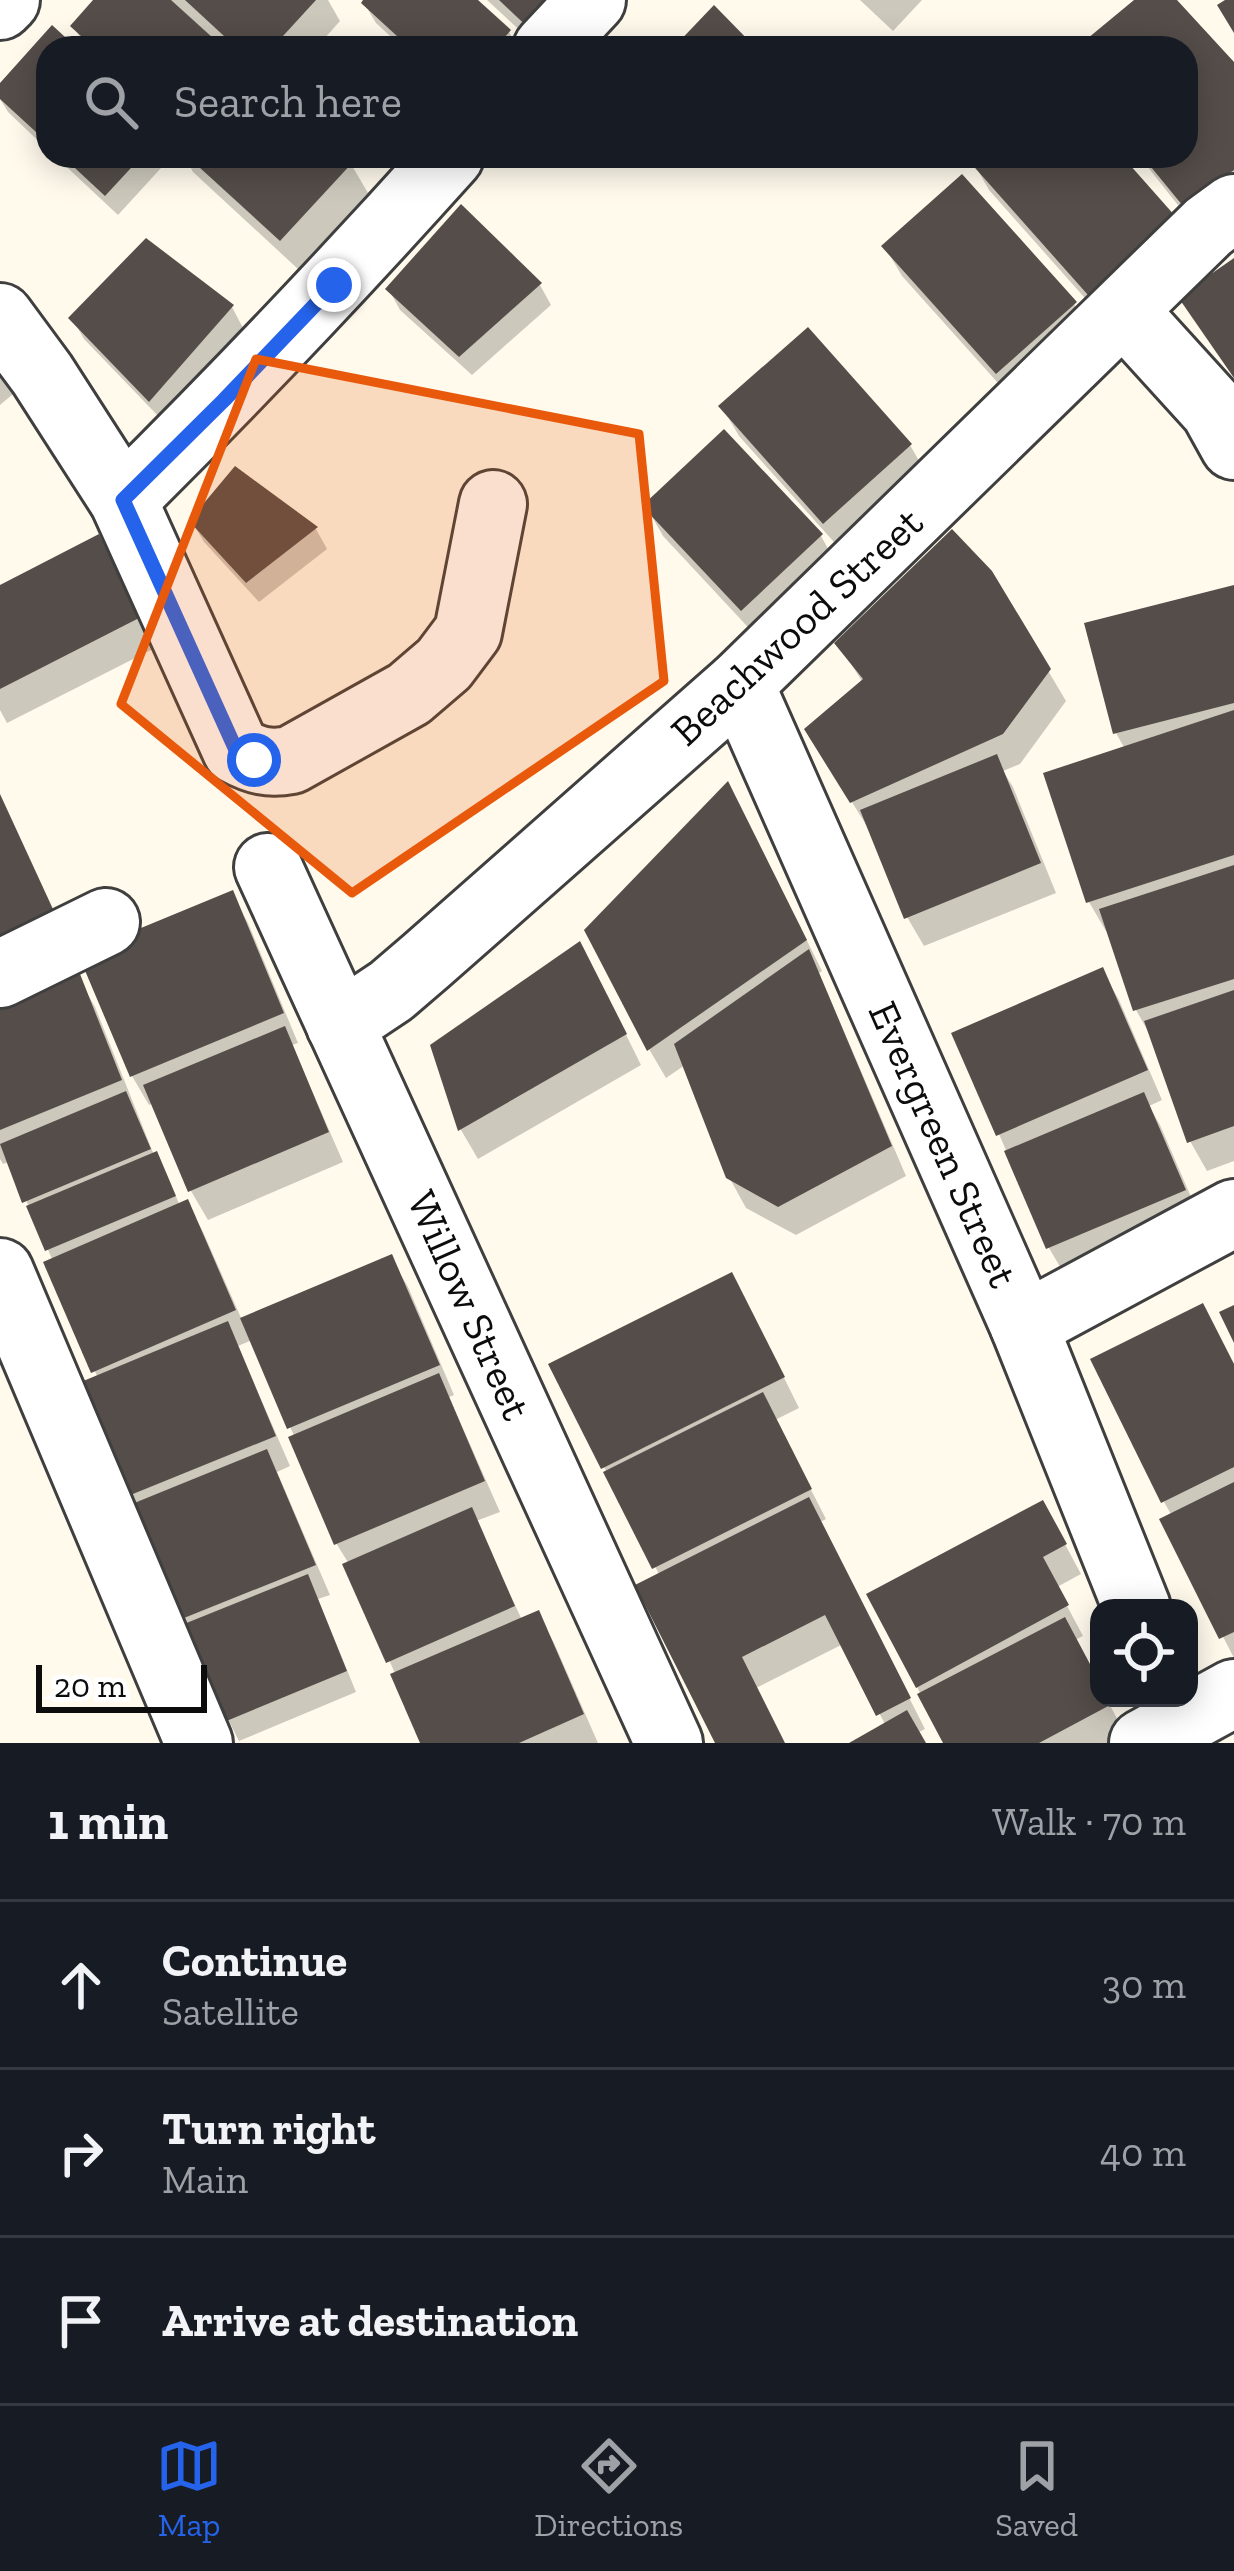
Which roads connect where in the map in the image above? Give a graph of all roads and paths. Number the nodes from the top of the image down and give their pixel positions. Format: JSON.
{"nodes":[{"id":1,"x":592,"y":0,"type":"edge"},
{"id":2,"x":559,"y":36,"type":"edge"},
{"id":3,"x":439,"y":168,"type":"edge"},
{"id":4,"x":1234,"y":208,"type":"edge"},
{"id":5,"x":1124,"y":311,"type":"junction"},
{"id":6,"x":0,"y":317,"type":"edge"},
{"id":7,"x":1234,"y":446,"type":"edge"},
{"id":8,"x":123,"y":500,"type":"junction"},
{"id":9,"x":493,"y":504,"type":"dead end"},
{"id":10,"x":740,"y":684,"type":"junction"},
{"id":11,"x":268,"y":867,"type":"dead end"},
{"id":12,"x":106,"y":922,"type":"dead end"},
{"id":13,"x":0,"y":974,"type":"edge"},
{"id":14,"x":340,"y":1025,"type":"junction"},
{"id":15,"x":1234,"y":1213,"type":"edge"},
{"id":16,"x":0,"y":1272,"type":"edge"},
{"id":17,"x":1024,"y":1326,"type":"junction"},
{"id":18,"x":1133,"y":1599,"type":"edge"},
{"id":19,"x":199,"y":1743,"type":"edge"},
{"id":20,"x":670,"y":1743,"type":"edge"}],
"edges":[{"from":1,"to":2,"type":"street"},
{"from":3,"to":8,"type":"street"},
{"from":4,"to":5,"type":"street","name":"Beachwood Street"},
{"from":5,"to":7,"type":"street"},
{"from":5,"to":10,"type":"street","name":"Beachwood Street"},
{"from":6,"to":8,"type":"street"},
{"from":8,"to":9,"type":"street"},
{"from":10,"to":14,"type":"street","name":"Beachwood Street"},
{"from":10,"to":17,"type":"street","name":"Evergreen Street"},
{"from":11,"to":14,"type":"street","name":"Willow Street"},
{"from":12,"to":13,"type":"street"},
{"from":14,"to":20,"type":"street","name":"Willow Street"},
{"from":15,"to":17,"type":"street"},
{"from":16,"to":19,"type":"street"},
{"from":17,"to":18,"type":"street","name":"Evergreen Street"}]}
